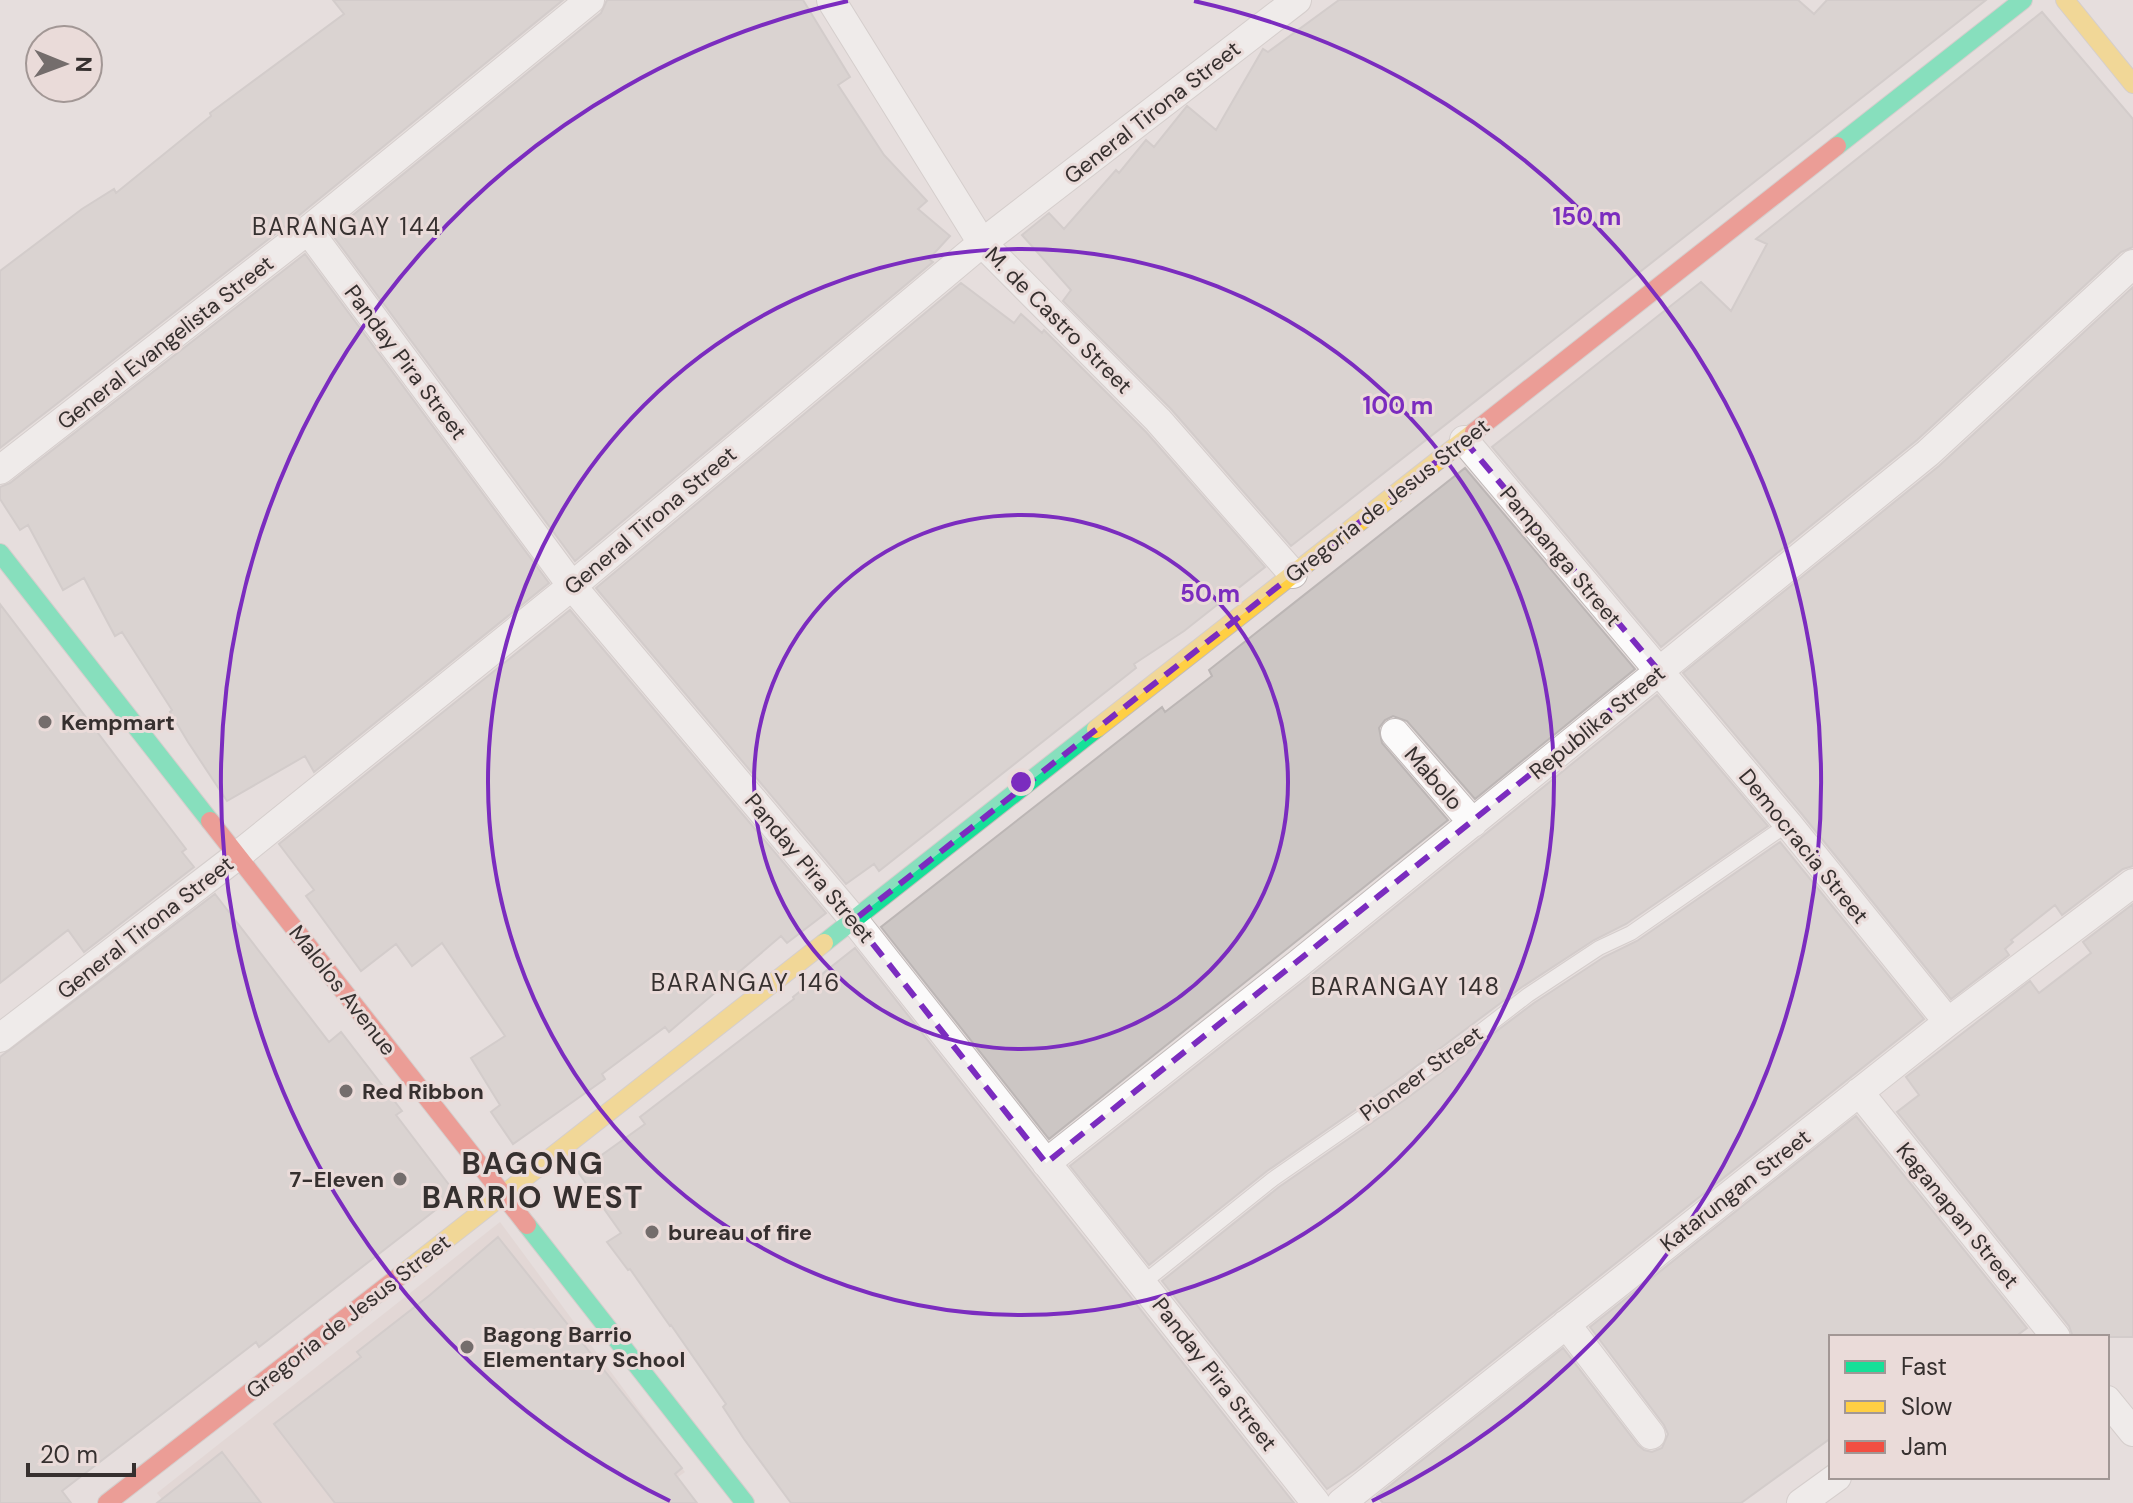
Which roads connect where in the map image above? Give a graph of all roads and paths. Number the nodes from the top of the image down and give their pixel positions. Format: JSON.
{"nodes":[{"id":1,"x":590,"y":0,"type":"edge"},
{"id":2,"x":831,"y":0,"type":"edge"},
{"id":3,"x":1297,"y":0,"type":"edge"},
{"id":4,"x":2023,"y":0,"type":"edge"},
{"id":5,"x":2065,"y":0,"type":"edge"},
{"id":6,"x":2133,"y":84,"type":"edge"},
{"id":7,"x":308,"y":230,"type":"junction"},
{"id":8,"x":982,"y":243,"type":"junction"},
{"id":9,"x":2133,"y":264,"type":"edge"},
{"id":10,"x":1464,"y":440,"type":"junction"},
{"id":11,"x":0,"y":470,"type":"edge"},
{"id":12,"x":0,"y":553,"type":"edge"},
{"id":13,"x":1293,"y":574,"type":"junction"},
{"id":14,"x":572,"y":586,"type":"junction"},
{"id":15,"x":1659,"y":671,"type":"junction"},
{"id":16,"x":1395,"y":733,"type":"dead end"},
{"id":17,"x":1473,"y":823,"type":"junction"},
{"id":18,"x":1788,"y":824,"type":"junction"},
{"id":19,"x":237,"y":856,"type":"junction"},
{"id":20,"x":2133,"y":883,"type":"edge"},
{"id":21,"x":854,"y":920,"type":"junction"},
{"id":22,"x":1948,"y":1022,"type":"junction"},
{"id":23,"x":0,"y":1038,"type":"edge"},
{"id":24,"x":1859,"y":1092,"type":"junction"},
{"id":25,"x":1046,"y":1163,"type":"junction"},
{"id":26,"x":504,"y":1195,"type":"junction"},
{"id":27,"x":1143,"y":1283,"type":"junction"},
{"id":28,"x":1566,"y":1324,"type":"junction"},
{"id":29,"x":2045,"y":1333,"type":"edge"},
{"id":30,"x":1651,"y":1435,"type":"dead end"},
{"id":31,"x":1834,"y":1479,"type":"edge"},
{"id":32,"x":107,"y":1503,"type":"edge"},
{"id":33,"x":745,"y":1503,"type":"edge"},
{"id":34,"x":1316,"y":1503,"type":"edge"},
{"id":35,"x":1341,"y":1503,"type":"edge"},
{"id":36,"x":1801,"y":1503,"type":"edge"}],
"edges":[{"from":1,"to":7,"type":"street","name":"General Evangelista Street"},
{"from":2,"to":8,"type":"street","name":"M. de Castro Street"},
{"from":3,"to":8,"type":"street","name":"General Tirona Street"},
{"from":4,"to":10,"type":"street","name":"Gregoria de Jesus Street"},
{"from":5,"to":6,"type":"street"},
{"from":7,"to":11,"type":"street","name":"General Evangelista Street"},
{"from":7,"to":14,"type":"street","name":"Panday Pira Street"},
{"from":8,"to":13,"type":"street","name":"M. de Castro Street"},
{"from":8,"to":14,"type":"street","name":"General Tirona Street"},
{"from":9,"to":15,"type":"street","name":"Republika Street"},
{"from":10,"to":13,"type":"street","name":"Gregoria de Jesus Street"},
{"from":10,"to":15,"type":"street","name":"Pampanga Street"},
{"from":12,"to":19,"type":"street","name":"Malolos Avenue"},
{"from":13,"to":21,"type":"street","name":"Gregoria de Jesus Street"},
{"from":14,"to":19,"type":"street","name":"General Tirona Street"},
{"from":14,"to":21,"type":"street","name":"Panday Pira Street"},
{"from":15,"to":17,"type":"street","name":"Republika Street"},
{"from":15,"to":18,"type":"street","name":"Democracia Street"},
{"from":16,"to":17,"type":"street","name":"Mabolo"},
{"from":17,"to":25,"type":"street","name":"Republika Street"},
{"from":18,"to":22,"type":"street","name":"Democracia Street"},
{"from":18,"to":27,"type":"lane","name":"Pioneer Street"},
{"from":19,"to":23,"type":"street","name":"General Tirona Street"},
{"from":19,"to":26,"type":"street","name":"Malolos Avenue"},
{"from":20,"to":22,"type":"street","name":"Katarungan Street"},
{"from":21,"to":25,"type":"street","name":"Panday Pira Street"},
{"from":21,"to":26,"type":"street","name":"Gregoria de Jesus Street"},
{"from":22,"to":24,"type":"street","name":"Katarungan Street"},
{"from":24,"to":28,"type":"street","name":"Katarungan Street"},
{"from":24,"to":29,"type":"street","name":"Kaganapan Street"},
{"from":25,"to":27,"type":"street","name":"Panday Pira Street"},
{"from":26,"to":32,"type":"street","name":"Gregoria de Jesus Street"},
{"from":26,"to":33,"type":"street","name":"Malolos Avenue"},
{"from":27,"to":34,"type":"street","name":"Panday Pira Street"},
{"from":28,"to":30,"type":"street"},
{"from":28,"to":35,"type":"street","name":"Katarungan Street"},
{"from":31,"to":36,"type":"street"}]}
